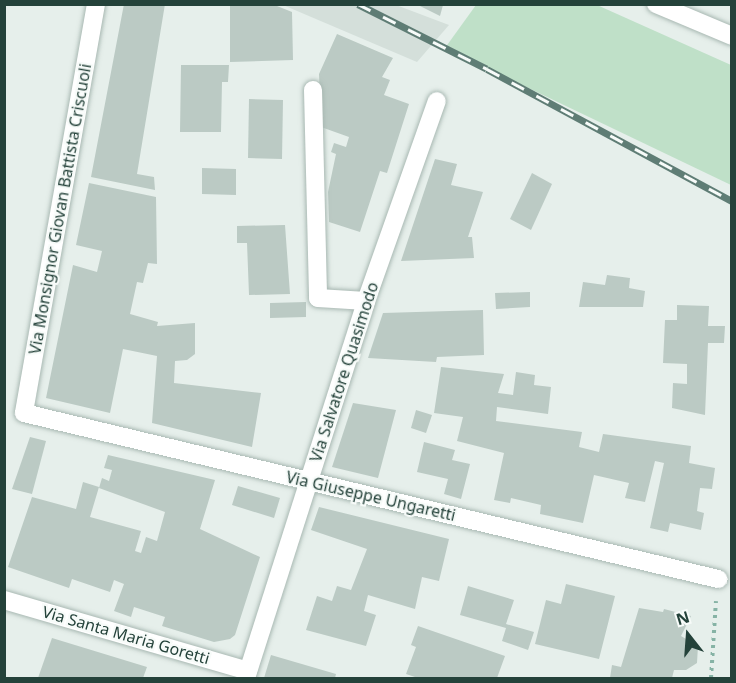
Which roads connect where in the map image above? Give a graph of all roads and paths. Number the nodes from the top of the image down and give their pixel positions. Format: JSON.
{"nodes":[{"id":1,"x":96,"y":4,"type":"edge"},
{"id":2,"x":656,"y":4,"type":"edge"},
{"id":3,"x":732,"y":36,"type":"edge"},
{"id":4,"x":313,"y":90,"type":"dead end"},
{"id":5,"x":436,"y":101,"type":"dead end"},
{"id":6,"x":366,"y":301,"type":"junction"},
{"id":7,"x":24,"y":413,"type":"joint"},
{"id":8,"x":309,"y":482,"type":"junction"},
{"id":9,"x":718,"y":579,"type":"joint"},
{"id":10,"x":4,"y":600,"type":"edge"},
{"id":11,"x":247,"y":675,"type":"edge"},
{"id":12,"x":711,"y":678,"type":"edge"}],
"edges":[{"from":1,"to":7,"type":"street","name":"Via Monsignor Giovan Battista Criscuoli"},
{"from":2,"to":3,"type":"street"},
{"from":4,"to":6,"type":"street"},
{"from":5,"to":6,"type":"street","name":"Via Salvatore Quasimodo"},
{"from":6,"to":8,"type":"street","name":"Via Salvatore Quasimodo"},
{"from":7,"to":8,"type":"street","name":"Via Giuseppe Ungaretti"},
{"from":8,"to":9,"type":"street","name":"Via Giuseppe Ungaretti"},
{"from":8,"to":11,"type":"street","name":"Via Salvatore Quasimodo"},
{"from":9,"to":12,"type":"path"},
{"from":10,"to":11,"type":"street","name":"Via Santa Maria Goretti"}]}
